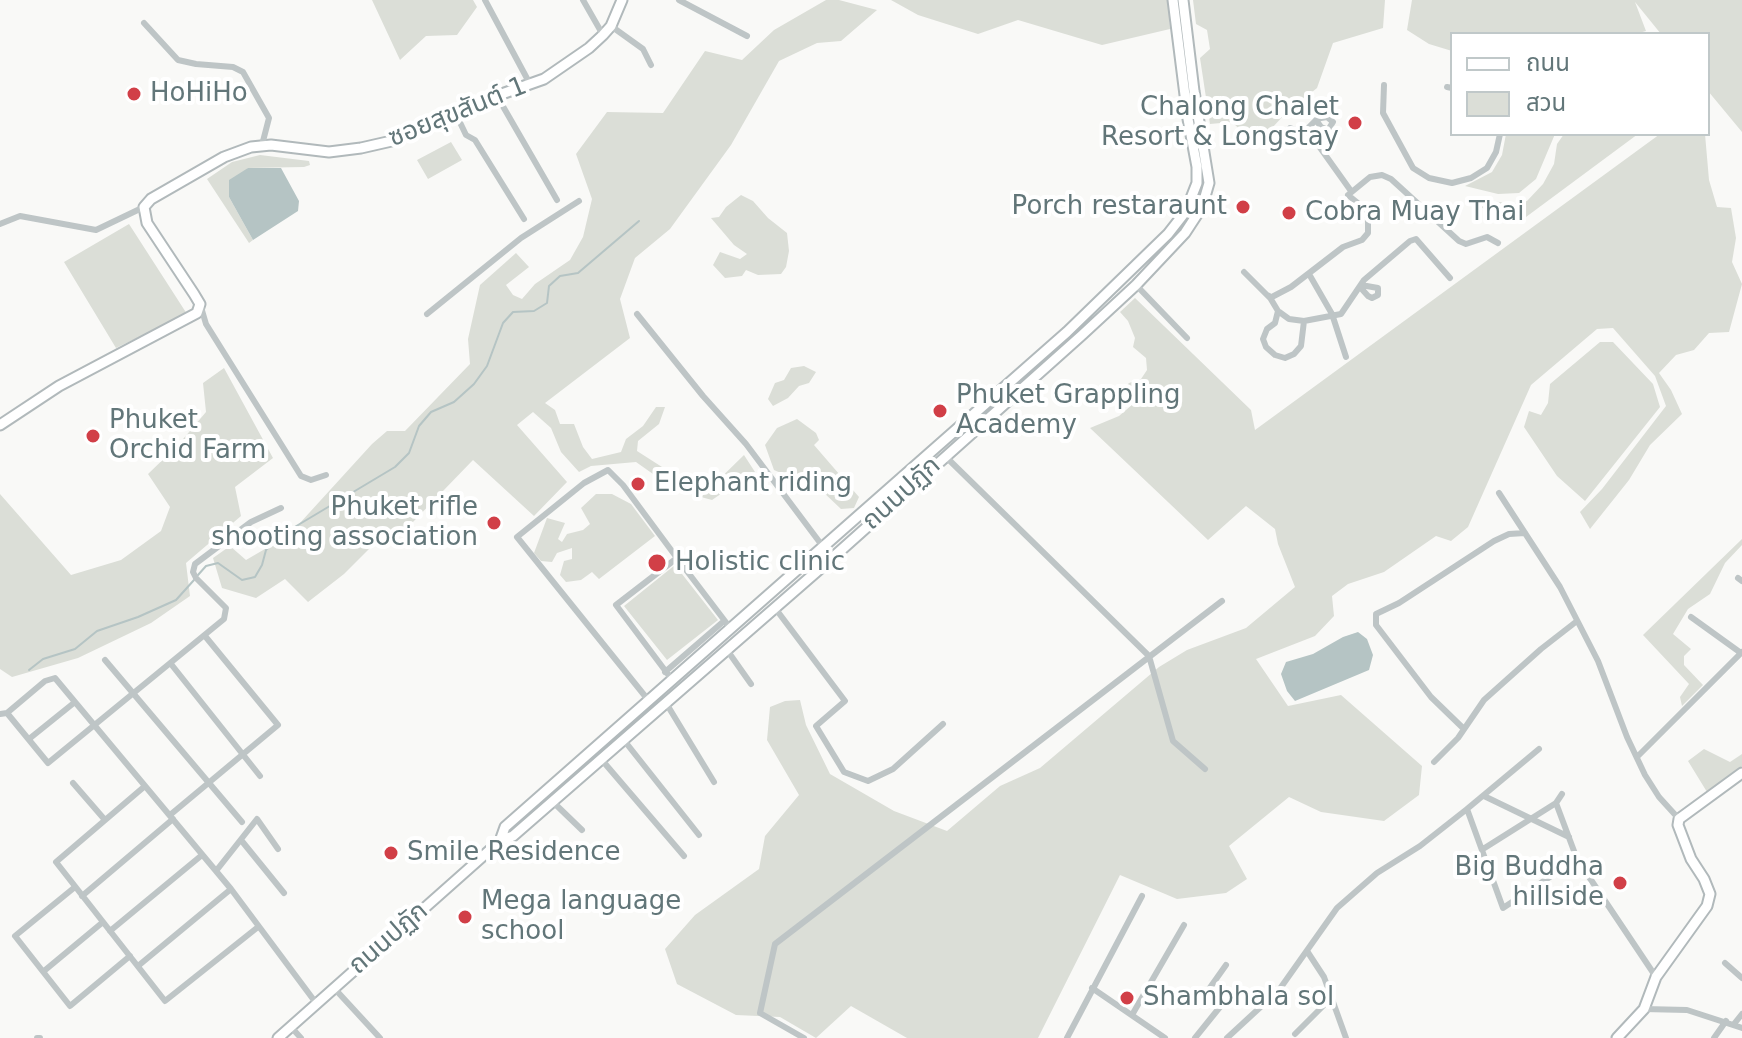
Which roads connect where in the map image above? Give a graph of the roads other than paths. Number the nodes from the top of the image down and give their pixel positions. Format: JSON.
{"nodes":[{"id":1,"x":485,"y":0,"type":"edge"},
{"id":2,"x":583,"y":0,"type":"edge"},
{"id":3,"x":622,"y":0,"type":"edge"},
{"id":4,"x":679,"y":0,"type":"edge"},
{"id":5,"x":1173,"y":0,"type":"edge"},
{"id":6,"x":1183,"y":0,"type":"edge"},
{"id":7,"x":144,"y":23,"type":"dead end"},
{"id":8,"x":611,"y":26,"type":"junction"},
{"id":9,"x":603,"y":35,"type":"junction"},
{"id":10,"x":747,"y":36,"type":"dead end"},
{"id":11,"x":651,"y":65,"type":"dead end"},
{"id":12,"x":530,"y":84,"type":"junction"},
{"id":13,"x":1384,"y":85,"type":"dead end"},
{"id":14,"x":497,"y":96,"type":"junction"},
{"id":15,"x":455,"y":112,"type":"junction"},
{"id":16,"x":1316,"y":120,"type":"dead end"},
{"id":17,"x":1290,"y":128,"type":"dead end"},
{"id":18,"x":1305,"y":131,"type":"junction"},
{"id":19,"x":1500,"y":136,"type":"edge"},
{"id":20,"x":262,"y":145,"type":"junction"},
{"id":21,"x":1351,"y":191,"type":"junction"},
{"id":22,"x":1194,"y":195,"type":"junction"},
{"id":23,"x":1206,"y":198,"type":"junction"},
{"id":24,"x":557,"y":200,"type":"dead end"},
{"id":25,"x":579,"y":201,"type":"dead end"},
{"id":26,"x":144,"y":207,"type":"junction"},
{"id":27,"x":524,"y":219,"type":"dead end"},
{"id":28,"x":0,"y":224,"type":"edge"},
{"id":29,"x":1498,"y":243,"type":"dead end"},
{"id":30,"x":1244,"y":272,"type":"dead end"},
{"id":31,"x":1309,"y":274,"type":"junction"},
{"id":32,"x":1450,"y":278,"type":"dead end"},
{"id":33,"x":1136,"y":285,"type":"junction"},
{"id":34,"x":1269,"y":296,"type":"junction"},
{"id":35,"x":200,"y":304,"type":"junction"},
{"id":36,"x":1278,"y":311,"type":"junction"},
{"id":37,"x":427,"y":314,"type":"dead end"},
{"id":38,"x":637,"y":314,"type":"dead end"},
{"id":39,"x":1332,"y":314,"type":"junction"},
{"id":40,"x":1304,"y":321,"type":"junction"},
{"id":41,"x":1187,"y":338,"type":"dead end"},
{"id":42,"x":1346,"y":357,"type":"dead end"},
{"id":43,"x":0,"y":425,"type":"edge"},
{"id":44,"x":953,"y":433,"type":"junction"},
{"id":45,"x":962,"y":441,"type":"junction"},
{"id":46,"x":944,"y":456,"type":"junction"},
{"id":47,"x":326,"y":475,"type":"dead end"},
{"id":48,"x":1499,"y":493,"type":"dead end"},
{"id":49,"x":281,"y":508,"type":"dead end"},
{"id":50,"x":1525,"y":533,"type":"junction"},
{"id":51,"x":824,"y":548,"type":"junction"},
{"id":52,"x":677,"y":558,"type":"junction"},
{"id":53,"x":1222,"y":601,"type":"dead end"},
{"id":54,"x":775,"y":608,"type":"junction"},
{"id":55,"x":1691,"y":617,"type":"dead end"},
{"id":56,"x":1577,"y":621,"type":"junction"},
{"id":57,"x":728,"y":626,"type":"junction"},
{"id":58,"x":205,"y":636,"type":"junction"},
{"id":59,"x":727,"y":650,"type":"junction"},
{"id":60,"x":1742,"y":652,"type":"edge"},
{"id":61,"x":1149,"y":656,"type":"junction"},
{"id":62,"x":105,"y":660,"type":"dead end"},
{"id":63,"x":171,"y":664,"type":"junction"},
{"id":64,"x":665,"y":672,"type":"junction"},
{"id":65,"x":673,"y":681,"type":"junction"},
{"id":66,"x":751,"y":684,"type":"dead end"},
{"id":67,"x":135,"y":693,"type":"junction"},
{"id":68,"x":649,"y":701,"type":"junction"},
{"id":69,"x":75,"y":702,"type":"junction"},
{"id":70,"x":666,"y":703,"type":"junction"},
{"id":71,"x":3,"y":714,"type":"edge"},
{"id":72,"x":943,"y":724,"type":"dead end"},
{"id":73,"x":95,"y":726,"type":"junction"},
{"id":74,"x":1464,"y":729,"type":"junction"},
{"id":75,"x":29,"y":739,"type":"junction"},
{"id":76,"x":623,"y":739,"type":"junction"},
{"id":77,"x":1539,"y":749,"type":"dead end"},
{"id":78,"x":243,"y":755,"type":"junction"},
{"id":79,"x":1637,"y":757,"type":"junction"},
{"id":80,"x":601,"y":759,"type":"junction"},
{"id":81,"x":1434,"y":762,"type":"dead end"},
{"id":82,"x":1205,"y":769,"type":"dead end"},
{"id":83,"x":1742,"y":773,"type":"edge"},
{"id":84,"x":260,"y":776,"type":"dead end"},
{"id":85,"x":209,"y":782,"type":"junction"},
{"id":86,"x":714,"y":782,"type":"dead end"},
{"id":87,"x":73,"y":783,"type":"dead end"},
{"id":88,"x":145,"y":786,"type":"junction"},
{"id":89,"x":1562,"y":794,"type":"dead end"},
{"id":90,"x":1484,"y":796,"type":"junction"},
{"id":91,"x":553,"y":802,"type":"junction"},
{"id":92,"x":1556,"y":803,"type":"junction"},
{"id":93,"x":1467,"y":809,"type":"junction"},
{"id":94,"x":171,"y":817,"type":"junction"},
{"id":95,"x":1532,"y":818,"type":"junction"},
{"id":96,"x":1679,"y":819,"type":"junction"},
{"id":97,"x":105,"y":820,"type":"junction"},
{"id":98,"x":242,"y":822,"type":"dead end"},
{"id":99,"x":582,"y":830,"type":"dead end"},
{"id":100,"x":699,"y":835,"type":"dead end"},
{"id":101,"x":1569,"y":837,"type":"junction"},
{"id":102,"x":241,"y":840,"type":"junction"},
{"id":103,"x":500,"y":841,"type":"junction"},
{"id":104,"x":278,"y":849,"type":"dead end"},
{"id":105,"x":1483,"y":849,"type":"junction"},
{"id":106,"x":202,"y":855,"type":"junction"},
{"id":107,"x":684,"y":856,"type":"dead end"},
{"id":108,"x":1577,"y":859,"type":"junction"},
{"id":109,"x":216,"y":871,"type":"junction"},
{"id":110,"x":75,"y":887,"type":"junction"},
{"id":111,"x":231,"y":889,"type":"junction"},
{"id":112,"x":284,"y":893,"type":"dead end"},
{"id":113,"x":82,"y":896,"type":"junction"},
{"id":114,"x":1142,"y":896,"type":"dead end"},
{"id":115,"x":103,"y":922,"type":"junction"},
{"id":116,"x":1184,"y":925,"type":"dead end"},
{"id":117,"x":258,"y":927,"type":"junction"},
{"id":118,"x":110,"y":931,"type":"junction"},
{"id":119,"x":1307,"y":951,"type":"junction"},
{"id":120,"x":130,"y":956,"type":"junction"},
{"id":121,"x":1725,"y":963,"type":"dead end"},
{"id":122,"x":1226,"y":965,"type":"dead end"},
{"id":123,"x":138,"y":966,"type":"junction"},
{"id":124,"x":44,"y":971,"type":"junction"},
{"id":125,"x":1656,"y":977,"type":"junction"},
{"id":126,"x":1742,"y":978,"type":"edge"},
{"id":127,"x":334,"y":988,"type":"junction"},
{"id":128,"x":1092,"y":988,"type":"junction"},
{"id":129,"x":1331,"y":998,"type":"junction"},
{"id":130,"x":316,"y":1003,"type":"junction"},
{"id":131,"x":1644,"y":1009,"type":"junction"},
{"id":132,"x":1742,"y":1014,"type":"edge"},
{"id":133,"x":1132,"y":1015,"type":"junction"},
{"id":134,"x":1726,"y":1021,"type":"junction"},
{"id":135,"x":1734,"y":1024,"type":"junction"},
{"id":136,"x":291,"y":1027,"type":"junction"},
{"id":137,"x":1742,"y":1028,"type":"edge"},
{"id":138,"x":1154,"y":1030,"type":"junction"},
{"id":139,"x":1295,"y":1034,"type":"dead end"},
{"id":140,"x":278,"y":1038,"type":"edge"},
{"id":141,"x":301,"y":1038,"type":"edge"},
{"id":142,"x":380,"y":1038,"type":"edge"},
{"id":143,"x":804,"y":1038,"type":"edge"},
{"id":144,"x":1067,"y":1038,"type":"edge"},
{"id":145,"x":1148,"y":1038,"type":"edge"},
{"id":146,"x":1165,"y":1038,"type":"edge"},
{"id":147,"x":1195,"y":1038,"type":"edge"},
{"id":148,"x":1227,"y":1038,"type":"edge"},
{"id":149,"x":1346,"y":1038,"type":"edge"},
{"id":150,"x":1617,"y":1038,"type":"edge"},
{"id":151,"x":1714,"y":1038,"type":"edge"}],
"edges":[{"from":1,"to":12,"type":"street"},
{"from":2,"to":9,"type":"street"},
{"from":3,"to":8,"type":"main road","name":"ซอยสุขสันต์ 1"},
{"from":4,"to":10,"type":"street"},
{"from":5,"to":22,"type":"main road"},
{"from":6,"to":23,"type":"main road","name":"ถนนปฏัก"},
{"from":7,"to":20,"type":"street"},
{"from":8,"to":9,"type":"main road","name":"ซอยสุขสันต์ 1"},
{"from":8,"to":11,"type":"street"},
{"from":9,"to":12,"type":"main road","name":"ซอยสุขสันต์ 1"},
{"from":12,"to":14,"type":"main road","name":"ซอยสุขสันต์ 1"},
{"from":13,"to":19,"type":"street"},
{"from":14,"to":15,"type":"main road","name":"ซอยสุขสันต์ 1"},
{"from":14,"to":24,"type":"street"},
{"from":15,"to":20,"type":"main road","name":"ซอยสุขสันต์ 1"},
{"from":15,"to":27,"type":"street"},
{"from":16,"to":18,"type":"street"},
{"from":17,"to":18,"type":"street"},
{"from":18,"to":21,"type":"street"},
{"from":20,"to":26,"type":"main road","name":"ซอยสุขสันต์ 1"},
{"from":21,"to":29,"type":"street"},
{"from":21,"to":31,"type":"street"},
{"from":22,"to":23,"type":"main road"},
{"from":22,"to":44,"type":"main road","name":"ถนนปฏัก"},
{"from":23,"to":33,"type":"main road","name":"ถนนปฏัก"},
{"from":25,"to":37,"type":"street"},
{"from":26,"to":28,"type":"street"},
{"from":26,"to":35,"type":"main road"},
{"from":30,"to":34,"type":"street"},
{"from":31,"to":34,"type":"street"},
{"from":31,"to":39,"type":"street"},
{"from":32,"to":39,"type":"street"},
{"from":33,"to":41,"type":"street"},
{"from":33,"to":45,"type":"main road","name":"ถนนปฏัก"},
{"from":34,"to":36,"type":"street"},
{"from":35,"to":43,"type":"main road"},
{"from":35,"to":47,"type":"street"},
{"from":36,"to":40,"type":"street"},
{"from":36,"to":40,"type":"street"},
{"from":38,"to":51,"type":"street"},
{"from":39,"to":40,"type":"street"},
{"from":39,"to":42,"type":"street"},
{"from":44,"to":45,"type":"main road"},
{"from":44,"to":51,"type":"main road","name":"ถนนปฏัก"},
{"from":45,"to":46,"type":"main road","name":"ถนนปฏัก"},
{"from":46,"to":54,"type":"main road","name":"ถนนปฏัก"},
{"from":46,"to":61,"type":"street"},
{"from":48,"to":50,"type":"street"},
{"from":49,"to":58,"type":"street"},
{"from":50,"to":56,"type":"street"},
{"from":50,"to":74,"type":"street"},
{"from":51,"to":57,"type":"main road","name":"ถนนปฏัก"},
{"from":52,"to":57,"type":"street"},
{"from":52,"to":64,"type":"street"},
{"from":52,"to":68,"type":"street"},
{"from":53,"to":61,"type":"street"},
{"from":54,"to":59,"type":"main road","name":"ถนนปฏัก"},
{"from":54,"to":72,"type":"street"},
{"from":55,"to":60,"type":"street"},
{"from":56,"to":74,"type":"street"},
{"from":56,"to":79,"type":"street"},
{"from":57,"to":64,"type":"street"},
{"from":57,"to":65,"type":"main road","name":"ถนนปฏัก"},
{"from":58,"to":63,"type":"street"},
{"from":58,"to":78,"type":"street"},
{"from":59,"to":66,"type":"street"},
{"from":59,"to":70,"type":"main road","name":"ถนนปฏัก"},
{"from":60,"to":79,"type":"street"},
{"from":61,"to":82,"type":"street"},
{"from":61,"to":143,"type":"street"},
{"from":62,"to":67,"type":"street"},
{"from":63,"to":67,"type":"street"},
{"from":63,"to":78,"type":"street"},
{"from":64,"to":65,"type":"street"},
{"from":65,"to":68,"type":"main road","name":"ถนนปฏัก"},
{"from":67,"to":73,"type":"street"},
{"from":67,"to":85,"type":"street"},
{"from":68,"to":103,"type":"main road","name":"ถนนปฏัก"},
{"from":69,"to":71,"type":"street"},
{"from":69,"to":73,"type":"street"},
{"from":69,"to":75,"type":"street"},
{"from":70,"to":76,"type":"main road","name":"ถนนปฏัก"},
{"from":70,"to":86,"type":"street"},
{"from":71,"to":75,"type":"street"},
{"from":73,"to":75,"type":"street"},
{"from":73,"to":88,"type":"street"},
{"from":74,"to":81,"type":"street"},
{"from":76,"to":80,"type":"main road","name":"ถนนปฏัก"},
{"from":76,"to":100,"type":"street"},
{"from":77,"to":90,"type":"street"},
{"from":78,"to":84,"type":"street"},
{"from":78,"to":85,"type":"street"},
{"from":79,"to":96,"type":"street"},
{"from":80,"to":91,"type":"main road","name":"ถนนปฏัก"},
{"from":80,"to":107,"type":"street"},
{"from":83,"to":96,"type":"main road"},
{"from":85,"to":94,"type":"street"},
{"from":85,"to":98,"type":"street"},
{"from":87,"to":97,"type":"street"},
{"from":88,"to":94,"type":"street"},
{"from":88,"to":97,"type":"street"},
{"from":89,"to":92,"type":"street"},
{"from":90,"to":93,"type":"street"},
{"from":90,"to":95,"type":"street"},
{"from":91,"to":99,"type":"street"},
{"from":91,"to":103,"type":"main road","name":"ถนนปฏัก"},
{"from":92,"to":95,"type":"street"},
{"from":92,"to":101,"type":"street"},
{"from":93,"to":105,"type":"street"},
{"from":93,"to":119,"type":"street"},
{"from":94,"to":106,"type":"street"},
{"from":94,"to":113,"type":"street"},
{"from":95,"to":101,"type":"street"},
{"from":95,"to":105,"type":"street"},
{"from":96,"to":125,"type":"main road"},
{"from":97,"to":110,"type":"street"},
{"from":101,"to":108,"type":"street"},
{"from":102,"to":104,"type":"street"},
{"from":102,"to":109,"type":"street"},
{"from":102,"to":112,"type":"street"},
{"from":103,"to":127,"type":"main road","name":"ถนนปฏัก"},
{"from":105,"to":108,"type":"street"},
{"from":106,"to":109,"type":"street"},
{"from":106,"to":118,"type":"street"},
{"from":108,"to":125,"type":"street"},
{"from":109,"to":111,"type":"street"},
{"from":110,"to":113,"type":"street"},
{"from":110,"to":124,"type":"street"},
{"from":111,"to":117,"type":"street"},
{"from":111,"to":123,"type":"street"},
{"from":113,"to":115,"type":"street"},
{"from":114,"to":128,"type":"street"},
{"from":115,"to":118,"type":"street"},
{"from":115,"to":124,"type":"street"},
{"from":116,"to":133,"type":"street"},
{"from":117,"to":123,"type":"street"},
{"from":117,"to":130,"type":"street"},
{"from":118,"to":120,"type":"street"},
{"from":119,"to":129,"type":"street"},
{"from":119,"to":148,"type":"street"},
{"from":120,"to":123,"type":"street"},
{"from":120,"to":124,"type":"street"},
{"from":121,"to":126,"type":"street"},
{"from":122,"to":147,"type":"street"},
{"from":125,"to":131,"type":"main road"},
{"from":127,"to":130,"type":"main road","name":"ถนนปฏัก"},
{"from":127,"to":142,"type":"street"},
{"from":128,"to":133,"type":"street"},
{"from":128,"to":144,"type":"street"},
{"from":129,"to":139,"type":"street"},
{"from":129,"to":149,"type":"street"},
{"from":130,"to":136,"type":"main road","name":"ถนนปฏัก"},
{"from":131,"to":134,"type":"street"},
{"from":131,"to":150,"type":"main road"},
{"from":132,"to":135,"type":"street"},
{"from":133,"to":138,"type":"street"},
{"from":134,"to":135,"type":"street"},
{"from":134,"to":151,"type":"street"},
{"from":135,"to":137,"type":"street"},
{"from":136,"to":140,"type":"main road","name":"ถนนปฏัก"},
{"from":136,"to":141,"type":"street"},
{"from":138,"to":145,"type":"street"},
{"from":138,"to":146,"type":"street"}]}
